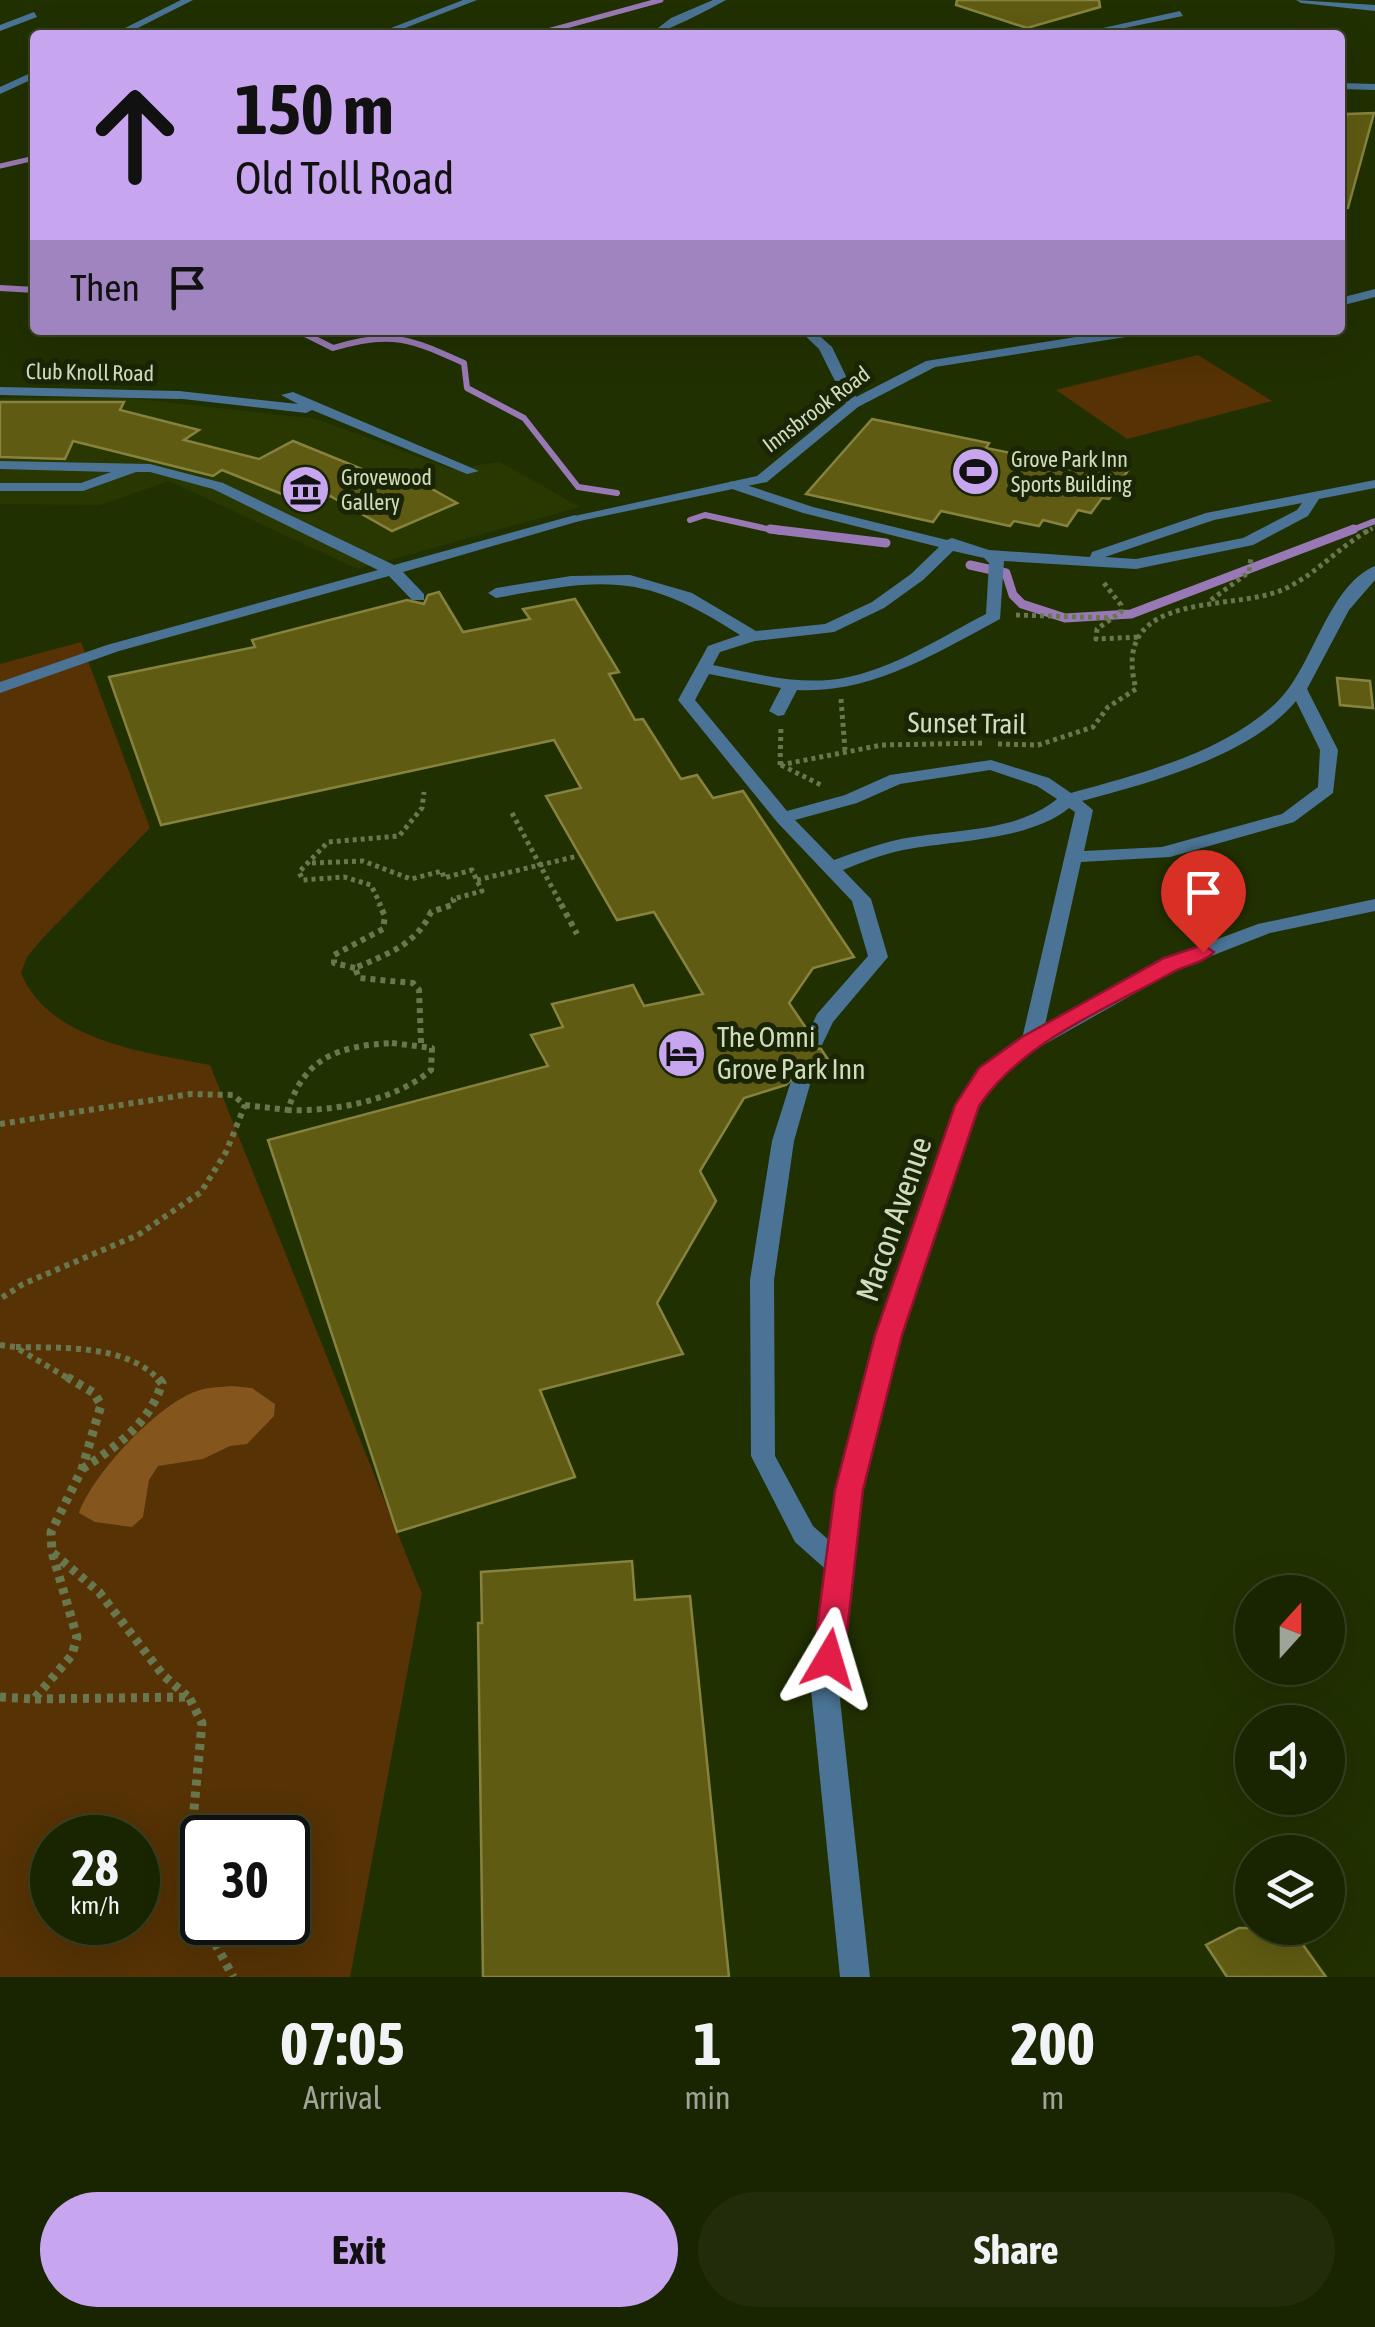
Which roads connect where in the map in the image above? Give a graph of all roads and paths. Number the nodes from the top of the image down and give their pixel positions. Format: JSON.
{"nodes":[{"id":1,"x":188,"y":0,"type":"edge"},
{"id":2,"x":472,"y":0,"type":"edge"},
{"id":3,"x":721,"y":0,"type":"edge"},
{"id":4,"x":1301,"y":0,"type":"edge"},
{"id":5,"x":1375,"y":8,"type":"edge"},
{"id":6,"x":1180,"y":14,"type":"dead end"},
{"id":7,"x":34,"y":15,"type":"dead end"},
{"id":8,"x":0,"y":28,"type":"edge"},
{"id":9,"x":126,"y":30,"type":"edge"},
{"id":10,"x":391,"y":30,"type":"edge"},
{"id":11,"x":661,"y":30,"type":"edge"},
{"id":12,"x":1101,"y":30,"type":"edge"},
{"id":13,"x":30,"y":76,"type":"edge"},
{"id":14,"x":1345,"y":86,"type":"edge"},
{"id":15,"x":1375,"y":87,"type":"edge"},
{"id":16,"x":0,"y":90,"type":"edge"},
{"id":17,"x":1375,"y":293,"type":"edge"},
{"id":18,"x":1345,"y":301,"type":"edge"},
{"id":19,"x":811,"y":335,"type":"edge"},
{"id":20,"x":1114,"y":335,"type":"edge"},
{"id":21,"x":0,"y":390,"type":"edge"},
{"id":22,"x":288,"y":395,"type":"dead end"},
{"id":23,"x":853,"y":404,"type":"junction"},
{"id":24,"x":319,"y":408,"type":"junction"},
{"id":25,"x":0,"y":464,"type":"edge"},
{"id":26,"x":136,"y":467,"type":"junction"},
{"id":27,"x":472,"y":471,"type":"dead end"},
{"id":28,"x":734,"y":484,"type":"junction"},
{"id":29,"x":1375,"y":484,"type":"edge"},
{"id":30,"x":0,"y":488,"type":"edge"},
{"id":31,"x":1316,"y":494,"type":"junction"},
{"id":32,"x":1375,"y":527,"type":"edge"},
{"id":33,"x":952,"y":543,"type":"junction"},
{"id":34,"x":1090,"y":558,"type":"junction"},
{"id":35,"x":995,"y":565,"type":"junction"},
{"id":36,"x":1251,"y":570,"type":"dead end"},
{"id":37,"x":1375,"y":570,"type":"edge"},
{"id":38,"x":393,"y":572,"type":"junction"},
{"id":39,"x":1102,"y":582,"type":"dead end"},
{"id":40,"x":496,"y":593,"type":"dead end"},
{"id":41,"x":418,"y":597,"type":"dead end"},
{"id":42,"x":1210,"y":601,"type":"junction"},
{"id":43,"x":994,"y":616,"type":"junction"},
{"id":44,"x":1113,"y":616,"type":"junction"},
{"id":45,"x":752,"y":636,"type":"junction"},
{"id":46,"x":1142,"y":637,"type":"junction"},
{"id":47,"x":703,"y":668,"type":"junction"},
{"id":48,"x":839,"y":683,"type":"junction"},
{"id":49,"x":790,"y":684,"type":"junction"},
{"id":50,"x":0,"y":688,"type":"edge"},
{"id":51,"x":1298,"y":688,"type":"junction"},
{"id":52,"x":778,"y":711,"type":"dead end"},
{"id":53,"x":782,"y":731,"type":"dead end"},
{"id":54,"x":844,"y":750,"type":"junction"},
{"id":55,"x":780,"y":765,"type":"junction"},
{"id":56,"x":424,"y":792,"type":"dead end"},
{"id":57,"x":851,"y":799,"type":"junction"},
{"id":58,"x":1068,"y":799,"type":"junction"},
{"id":59,"x":512,"y":813,"type":"dead end"},
{"id":60,"x":783,"y":818,"type":"junction"},
{"id":61,"x":578,"y":856,"type":"dead end"},
{"id":62,"x":1074,"y":857,"type":"junction"},
{"id":63,"x":312,"y":863,"type":"junction"},
{"id":64,"x":540,"y":866,"type":"junction"},
{"id":65,"x":833,"y":866,"type":"junction"},
{"id":66,"x":476,"y":880,"type":"junction"},
{"id":67,"x":1375,"y":905,"type":"edge"},
{"id":68,"x":577,"y":934,"type":"dead end"},
{"id":69,"x":355,"y":968,"type":"junction"},
{"id":70,"x":814,"y":1040,"type":"dead end"},
{"id":71,"x":421,"y":1043,"type":"junction"},
{"id":72,"x":1031,"y":1043,"type":"junction"},
{"id":73,"x":801,"y":1081,"type":"dead end"},
{"id":74,"x":245,"y":1105,"type":"junction"},
{"id":75,"x":288,"y":1111,"type":"junction"},
{"id":76,"x":0,"y":1124,"type":"edge"},
{"id":77,"x":0,"y":1299,"type":"edge"},
{"id":78,"x":0,"y":1345,"type":"edge"},
{"id":79,"x":15,"y":1347,"type":"junction"},
{"id":80,"x":82,"y":1469,"type":"junction"},
{"id":81,"x":52,"y":1552,"type":"junction"},
{"id":82,"x":840,"y":1566,"type":"junction"},
{"id":83,"x":189,"y":1697,"type":"junction"},
{"id":84,"x":0,"y":1698,"type":"edge"},
{"id":85,"x":34,"y":1699,"type":"junction"},
{"id":86,"x":193,"y":1815,"type":"edge"},
{"id":87,"x":216,"y":1945,"type":"edge"},
{"id":88,"x":233,"y":1977,"type":"edge"},
{"id":89,"x":854,"y":1977,"type":"edge"}],
"edges":[{"from":1,"to":9,"type":"street"},
{"from":2,"to":10,"type":"street"},
{"from":3,"to":11,"type":"street"},
{"from":4,"to":5,"type":"street"},
{"from":6,"to":12,"type":"street"},
{"from":7,"to":8,"type":"street"},
{"from":13,"to":16,"type":"street"},
{"from":14,"to":15,"type":"street"},
{"from":17,"to":18,"type":"street"},
{"from":19,"to":23,"type":"street"},
{"from":20,"to":23,"type":"street","name":"Innsbrook Road"},
{"from":21,"to":24,"type":"street","name":"Club Knoll Road"},
{"from":22,"to":24,"type":"street"},
{"from":23,"to":28,"type":"street","name":"Innsbrook Road"},
{"from":24,"to":27,"type":"street"},
{"from":25,"to":26,"type":"street"},
{"from":26,"to":30,"type":"street"},
{"from":26,"to":38,"type":"street"},
{"from":28,"to":33,"type":"street"},
{"from":28,"to":38,"type":"street","name":"Innsbrook Road"},
{"from":29,"to":31,"type":"street"},
{"from":31,"to":34,"type":"street"},
{"from":31,"to":34,"type":"street"},
{"from":32,"to":42,"type":"path"},
{"from":33,"to":35,"type":"street"},
{"from":33,"to":45,"type":"street"},
{"from":34,"to":35,"type":"street"},
{"from":35,"to":43,"type":"street"},
{"from":36,"to":42,"type":"path"},
{"from":37,"to":51,"type":"street"},
{"from":38,"to":41,"type":"street"},
{"from":38,"to":50,"type":"street","name":"Innsbrook Road"},
{"from":39,"to":44,"type":"path"},
{"from":40,"to":45,"type":"street"},
{"from":42,"to":46,"type":"path"},
{"from":43,"to":44,"type":"path"},
{"from":43,"to":48,"type":"street"},
{"from":44,"to":46,"type":"path"},
{"from":45,"to":47,"type":"street"},
{"from":46,"to":54,"type":"path","name":"Sunset Trail"},
{"from":47,"to":49,"type":"street"},
{"from":47,"to":60,"type":"street"},
{"from":48,"to":49,"type":"street"},
{"from":48,"to":54,"type":"path"},
{"from":49,"to":52,"type":"street"},
{"from":51,"to":58,"type":"street"},
{"from":51,"to":62,"type":"street"},
{"from":53,"to":55,"type":"path"},
{"from":54,"to":55,"type":"path","name":"Sunset Trail"},
{"from":55,"to":57,"type":"path"},
{"from":56,"to":63,"type":"path"},
{"from":57,"to":58,"type":"street"},
{"from":57,"to":60,"type":"street"},
{"from":58,"to":62,"type":"street"},
{"from":58,"to":65,"type":"street"},
{"from":59,"to":64,"type":"path"},
{"from":60,"to":65,"type":"street"},
{"from":61,"to":64,"type":"path"},
{"from":62,"to":72,"type":"street"},
{"from":63,"to":66,"type":"path"},
{"from":63,"to":69,"type":"path"},
{"from":64,"to":66,"type":"path"},
{"from":64,"to":68,"type":"path"},
{"from":65,"to":70,"type":"street"},
{"from":66,"to":69,"type":"path"},
{"from":67,"to":72,"type":"street","name":"Macon Avenue"},
{"from":69,"to":71,"type":"path"},
{"from":71,"to":75,"type":"path"},
{"from":71,"to":75,"type":"path"},
{"from":72,"to":82,"type":"street","name":"Macon Avenue"},
{"from":73,"to":82,"type":"street"},
{"from":74,"to":75,"type":"path"},
{"from":74,"to":76,"type":"path"},
{"from":74,"to":77,"type":"path"},
{"from":78,"to":79,"type":"path"},
{"from":79,"to":80,"type":"path"},
{"from":79,"to":80,"type":"path"},
{"from":80,"to":81,"type":"path"},
{"from":81,"to":83,"type":"path"},
{"from":81,"to":85,"type":"path"},
{"from":82,"to":89,"type":"street","name":"Macon Avenue"},
{"from":83,"to":85,"type":"path"},
{"from":83,"to":86,"type":"path"},
{"from":84,"to":85,"type":"path"},
{"from":87,"to":88,"type":"path"}]}
